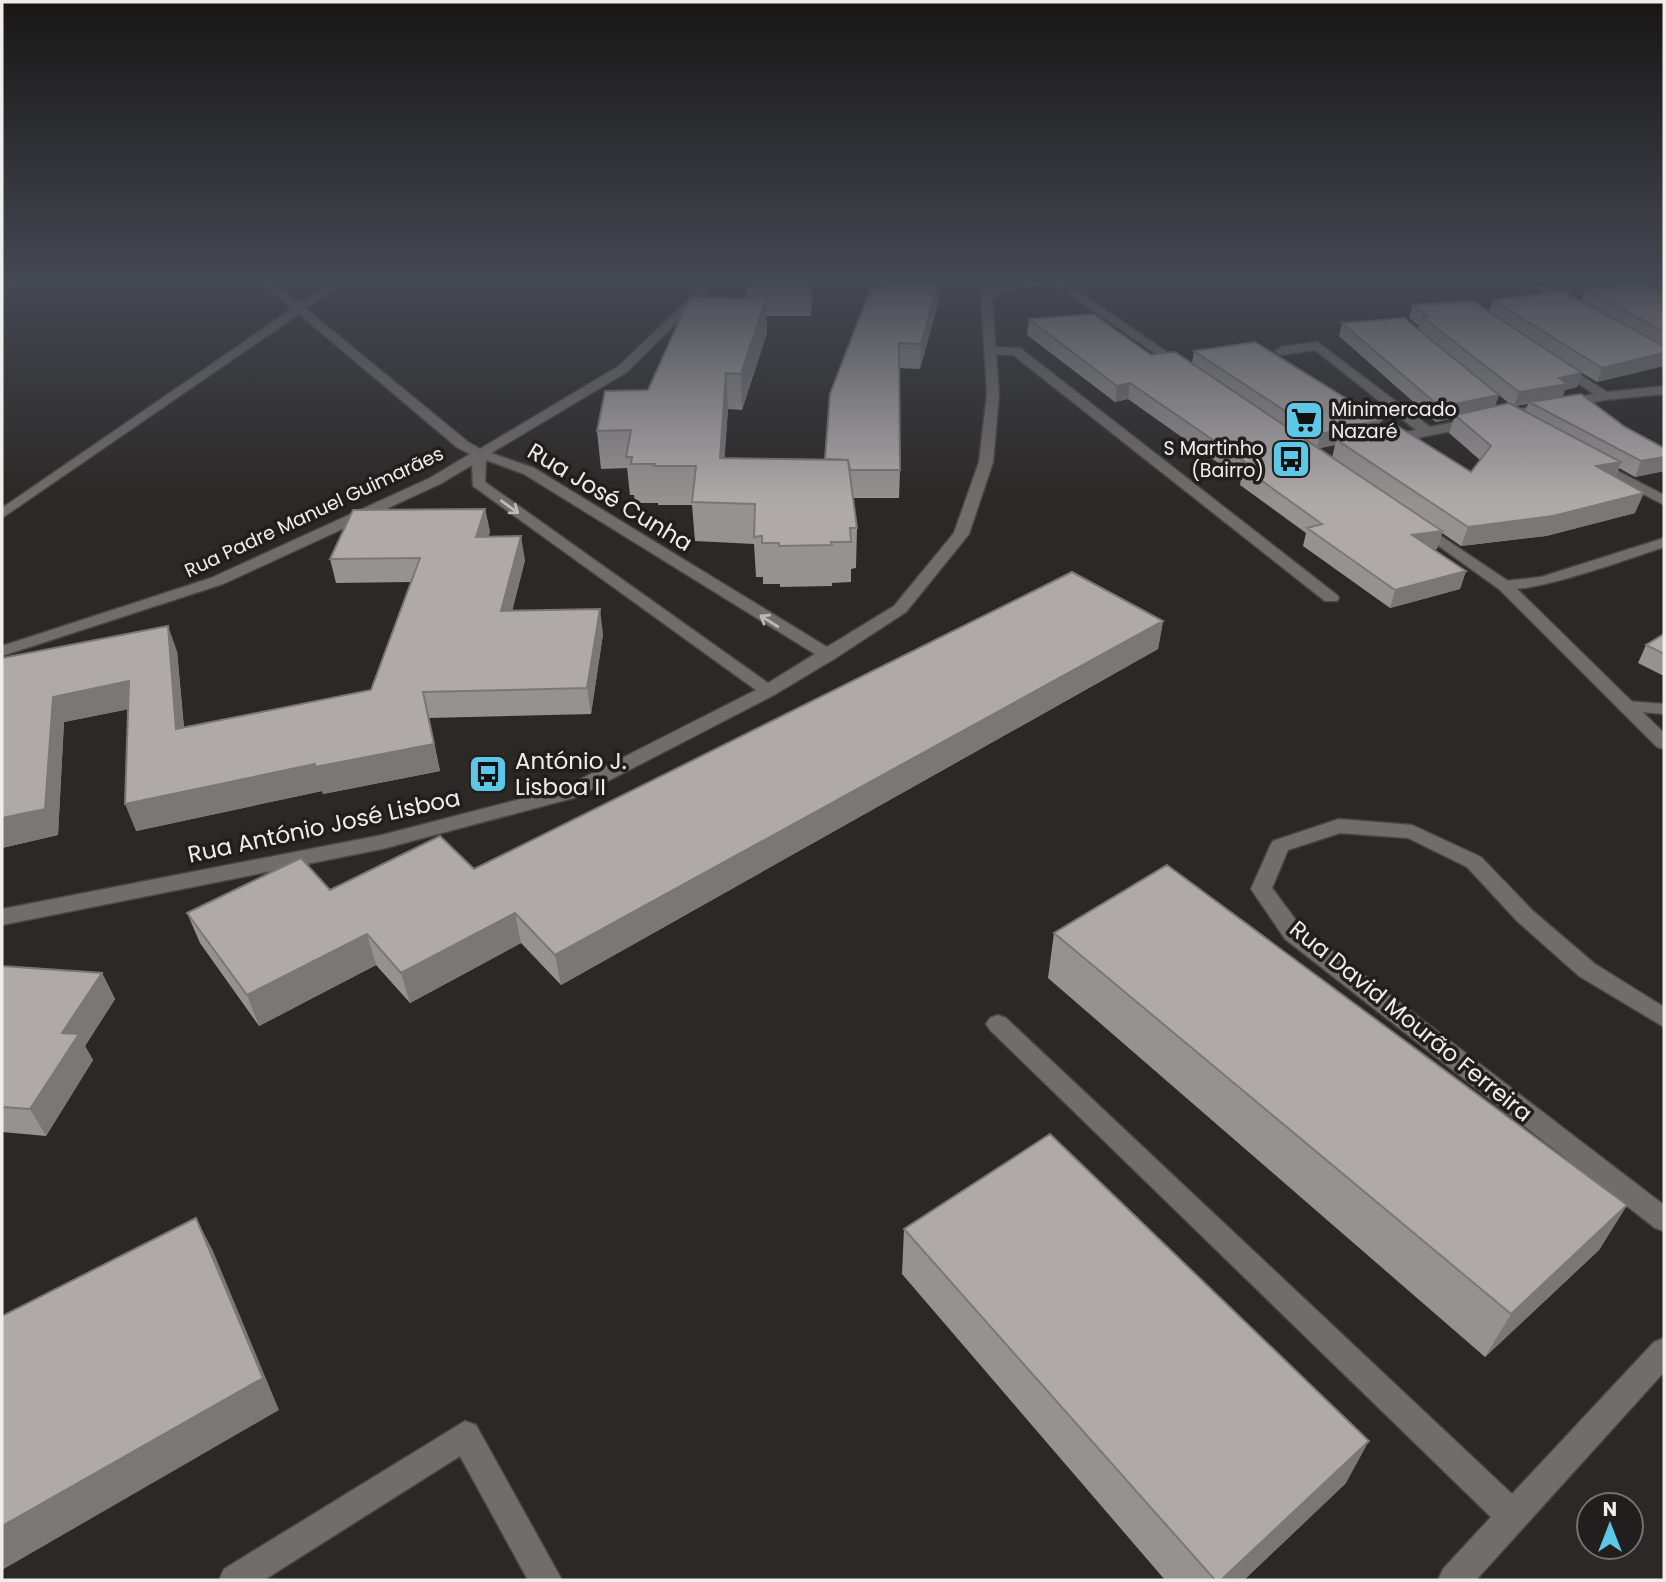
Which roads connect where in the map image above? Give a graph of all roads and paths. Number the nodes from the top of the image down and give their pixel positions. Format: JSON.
{"nodes":[{"id":1,"x":235,"y":354,"type":"edge"},
{"id":2,"x":354,"y":354,"type":"edge"},
{"id":3,"x":639,"y":354,"type":"edge"},
{"id":4,"x":989,"y":354,"type":"edge"},
{"id":5,"x":1020,"y":354,"type":"edge"},
{"id":6,"x":1164,"y":354,"type":"edge"},
{"id":7,"x":1327,"y":354,"type":"edge"},
{"id":8,"x":1550,"y":360,"type":"edge"},
{"id":9,"x":1192,"y":373,"type":"edge"},
{"id":10,"x":1664,"y":390,"type":"edge"},
{"id":11,"x":1605,"y":396,"type":"junction"},
{"id":12,"x":1505,"y":410,"type":"junction"},
{"id":13,"x":1531,"y":428,"type":"edge"},
{"id":14,"x":1426,"y":431,"type":"junction"},
{"id":15,"x":1376,"y":443,"type":"edge"},
{"id":16,"x":1579,"y":454,"type":"edge"},
{"id":17,"x":479,"y":456,"type":"junction"},
{"id":18,"x":1664,"y":501,"type":"edge"},
{"id":19,"x":2,"y":514,"type":"edge"},
{"id":20,"x":1409,"y":519,"type":"edge"},
{"id":21,"x":1664,"y":542,"type":"edge"},
{"id":22,"x":1505,"y":586,"type":"junction"},
{"id":23,"x":1331,"y":598,"type":"dead end"},
{"id":24,"x":2,"y":651,"type":"edge"},
{"id":25,"x":828,"y":655,"type":"junction"},
{"id":26,"x":768,"y":691,"type":"junction"},
{"id":27,"x":1626,"y":706,"type":"junction"},
{"id":28,"x":1664,"y":709,"type":"edge"},
{"id":29,"x":1664,"y":743,"type":"edge"},
{"id":30,"x":2,"y":917,"type":"edge"},
{"id":31,"x":1664,"y":1018,"type":"edge"},
{"id":32,"x":999,"y":1024,"type":"dead end"},
{"id":33,"x":1664,"y":1220,"type":"edge"},
{"id":34,"x":1664,"y":1352,"type":"edge"},
{"id":35,"x":1514,"y":1517,"type":"junction"},
{"id":36,"x":235,"y":1580,"type":"edge"},
{"id":37,"x":546,"y":1580,"type":"edge"},
{"id":38,"x":1454,"y":1580,"type":"edge"}],
"edges":[{"from":1,"to":19,"type":"street"},
{"from":2,"to":17,"type":"street"},
{"from":3,"to":17,"type":"street","name":"Rua Padre Manuel Guimarães"},
{"from":4,"to":25,"type":"street","name":"Rua António José Lisboa"},
{"from":5,"to":23,"type":"street"},
{"from":6,"to":9,"type":"street"},
{"from":7,"to":14,"type":"street"},
{"from":8,"to":11,"type":"street"},
{"from":10,"to":11,"type":"street"},
{"from":11,"to":12,"type":"street"},
{"from":12,"to":13,"type":"street"},
{"from":12,"to":14,"type":"street"},
{"from":14,"to":15,"type":"street"},
{"from":16,"to":18,"type":"street"},
{"from":17,"to":24,"type":"street","name":"Rua Padre Manuel Guimarães"},
{"from":25,"to":17,"type":"street","name":"Rua José Cunha","one_way":true},
{"from":17,"to":26,"type":"street","one_way":true},
{"from":20,"to":22,"type":"street"},
{"from":21,"to":22,"type":"street"},
{"from":22,"to":27,"type":"street"},
{"from":25,"to":26,"type":"street","name":"Rua António José Lisboa"},
{"from":26,"to":30,"type":"street","name":"Rua António José Lisboa"},
{"from":27,"to":28,"type":"street"},
{"from":27,"to":29,"type":"street"},
{"from":31,"to":33,"type":"street","name":"Rua David Mourão Ferreira"},
{"from":32,"to":35,"type":"street"},
{"from":34,"to":35,"type":"street"},
{"from":35,"to":38,"type":"street"},
{"from":36,"to":37,"type":"street"}]}
